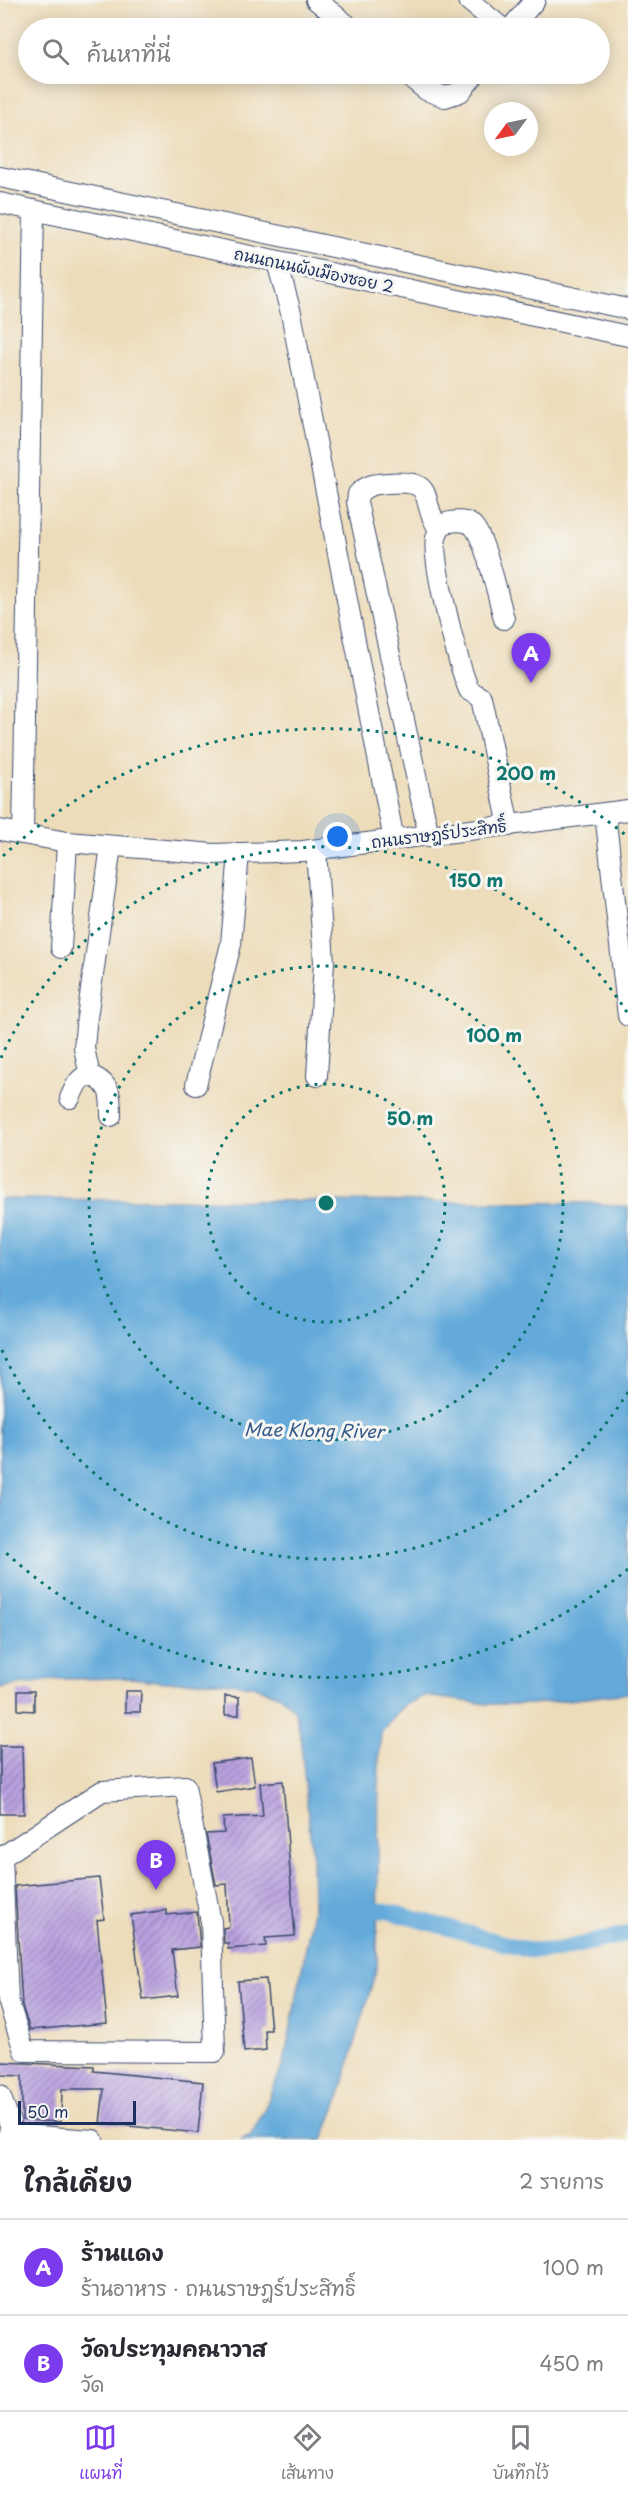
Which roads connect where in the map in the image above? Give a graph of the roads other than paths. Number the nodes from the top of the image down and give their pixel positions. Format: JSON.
{"nodes":[{"id":1,"x":316,"y":0,"type":"edge"},
{"id":2,"x":468,"y":0,"type":"edge"},
{"id":3,"x":535,"y":0,"type":"edge"},
{"id":4,"x":338,"y":18,"type":"edge"},
{"id":5,"x":490,"y":18,"type":"edge"},
{"id":6,"x":520,"y":18,"type":"edge"},
{"id":7,"x":418,"y":84,"type":"edge"},
{"id":8,"x":467,"y":84,"type":"edge"},
{"id":9,"x":0,"y":177,"type":"edge"},
{"id":10,"x":0,"y":203,"type":"edge"},
{"id":11,"x":34,"y":210,"type":"junction"},
{"id":12,"x":293,"y":238,"type":"junction"},
{"id":13,"x":283,"y":263,"type":"junction"},
{"id":14,"x":628,"y":309,"type":"edge"},
{"id":15,"x":628,"y":336,"type":"edge"},
{"id":16,"x":439,"y":529,"type":"junction"},
{"id":17,"x":504,"y":619,"type":"dead end"},
{"id":18,"x":628,"y":810,"type":"edge"},
{"id":19,"x":605,"y":813,"type":"junction"},
{"id":20,"x":509,"y":826,"type":"junction"},
{"id":21,"x":0,"y":830,"type":"edge"},
{"id":22,"x":22,"y":834,"type":"junction"},
{"id":23,"x":429,"y":836,"type":"junction"},
{"id":24,"x":394,"y":840,"type":"junction"},
{"id":25,"x":67,"y":842,"type":"junction"},
{"id":26,"x":111,"y":846,"type":"junction"},
{"id":27,"x":316,"y":850,"type":"junction"},
{"id":28,"x":240,"y":853,"type":"junction"},
{"id":29,"x":61,"y":948,"type":"dead end"},
{"id":30,"x":628,"y":1016,"type":"edge"},
{"id":31,"x":90,"y":1076,"type":"junction"},
{"id":32,"x":317,"y":1076,"type":"dead end"},
{"id":33,"x":196,"y":1085,"type":"dead end"},
{"id":34,"x":70,"y":1098,"type":"dead end"},
{"id":35,"x":111,"y":1116,"type":"dead end"},
{"id":36,"x":4,"y":2001,"type":"edge"},
{"id":37,"x":0,"y":2095,"type":"edge"},
{"id":38,"x":9,"y":2137,"type":"edge"},
{"id":39,"x":93,"y":2140,"type":"edge"}],
"edges":[{"from":1,"to":4,"type":"street"},
{"from":2,"to":5,"type":"street"},
{"from":3,"to":6,"type":"street"},
{"from":7,"to":8,"type":"street"},
{"from":9,"to":12,"type":"street","name":"ถนนถนนผังเมืองซอย 2"},
{"from":10,"to":11,"type":"street","name":"ถนนถนนผังเมืองซอย 2"},
{"from":11,"to":13,"type":"street","name":"ถนนถนนผังเมืองซอย 2"},
{"from":11,"to":22,"type":"street"},
{"from":12,"to":13,"type":"street"},
{"from":12,"to":14,"type":"street","name":"ถนนถนนผังเมืองซอย 2"},
{"from":13,"to":15,"type":"street","name":"ถนนถนนผังเมืองซอย 2"},
{"from":13,"to":24,"type":"street"},
{"from":16,"to":17,"type":"street"},
{"from":16,"to":20,"type":"street"},
{"from":16,"to":23,"type":"street"},
{"from":18,"to":19,"type":"street","name":"ถนนราษฎร์ประสิทธิ์"},
{"from":19,"to":20,"type":"street","name":"ถนนราษฎร์ประสิทธิ์"},
{"from":19,"to":30,"type":"street"},
{"from":20,"to":23,"type":"street","name":"ถนนราษฎร์ประสิทธิ์"},
{"from":21,"to":22,"type":"street","name":"ถนนราษฎร์ประสิทธิ์"},
{"from":22,"to":25,"type":"street","name":"ถนนราษฎร์ประสิทธิ์"},
{"from":23,"to":24,"type":"street","name":"ถนนราษฎร์ประสิทธิ์"},
{"from":24,"to":27,"type":"street","name":"ถนนราษฎร์ประสิทธิ์"},
{"from":25,"to":26,"type":"street","name":"ถนนราษฎร์ประสิทธิ์"},
{"from":25,"to":29,"type":"street"},
{"from":26,"to":28,"type":"street","name":"ถนนราษฎร์ประสิทธิ์"},
{"from":26,"to":31,"type":"street"},
{"from":27,"to":28,"type":"street","name":"ถนนราษฎร์ประสิทธิ์"},
{"from":27,"to":32,"type":"street"},
{"from":28,"to":33,"type":"street"},
{"from":31,"to":34,"type":"street"},
{"from":31,"to":35,"type":"street"},
{"from":36,"to":36,"type":"street"},
{"from":37,"to":38,"type":"street"},
{"from":38,"to":39,"type":"street"}]}
